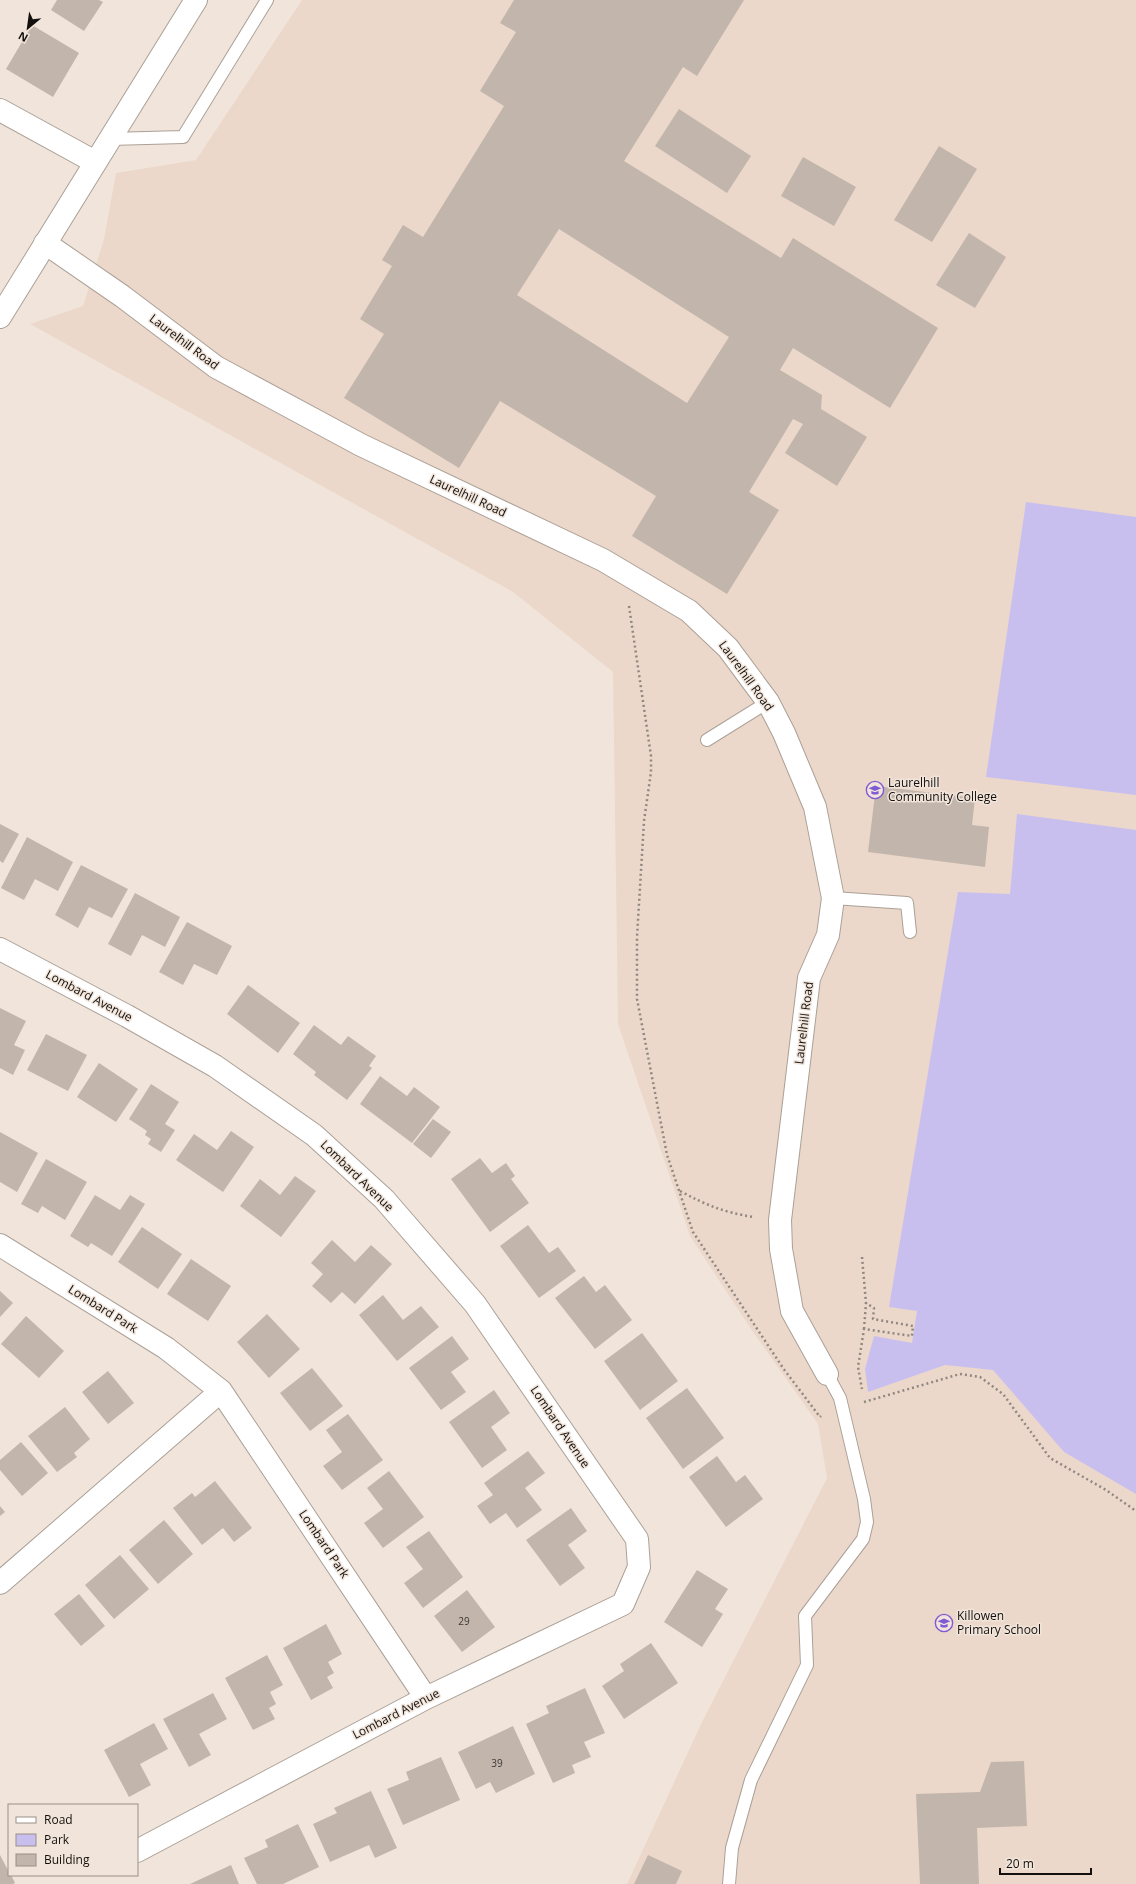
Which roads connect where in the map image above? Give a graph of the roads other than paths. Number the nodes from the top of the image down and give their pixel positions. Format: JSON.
{"nodes":[{"id":1,"x":196,"y":0,"type":"edge"},
{"id":2,"x":267,"y":0,"type":"edge"},
{"id":3,"x":0,"y":110,"type":"edge"},
{"id":4,"x":110,"y":138,"type":"junction"},
{"id":5,"x":95,"y":162,"type":"junction"},
{"id":6,"x":45,"y":243,"type":"junction"},
{"id":7,"x":0,"y":317,"type":"edge"},
{"id":8,"x":768,"y":702,"type":"junction"},
{"id":9,"x":708,"y":740,"type":"dead end"},
{"id":10,"x":833,"y":898,"type":"junction"},
{"id":11,"x":910,"y":932,"type":"dead end"},
{"id":12,"x":0,"y":949,"type":"edge"},
{"id":13,"x":0,"y":1245,"type":"edge"},
{"id":14,"x":827,"y":1374,"type":"joint"},
{"id":15,"x":221,"y":1391,"type":"junction"},
{"id":16,"x":0,"y":1583,"type":"edge"},
{"id":17,"x":426,"y":1698,"type":"junction"},
{"id":18,"x":138,"y":1849,"type":"edge"},
{"id":19,"x":729,"y":1884,"type":"edge"}],
"edges":[{"from":1,"to":4,"type":"street"},
{"from":2,"to":4,"type":"lane"},
{"from":3,"to":5,"type":"street"},
{"from":4,"to":5,"type":"street"},
{"from":5,"to":6,"type":"street"},
{"from":6,"to":7,"type":"street"},
{"from":6,"to":8,"type":"street","name":"Laurelhill Road"},
{"from":8,"to":9,"type":"lane"},
{"from":8,"to":10,"type":"street","name":"Laurelhill Road"},
{"from":10,"to":11,"type":"lane"},
{"from":10,"to":14,"type":"street","name":"Laurelhill Road"},
{"from":12,"to":17,"type":"street","name":"Lombard Avenue"},
{"from":13,"to":15,"type":"street","name":"Lombard Park"},
{"from":14,"to":19,"type":"lane"},
{"from":15,"to":16,"type":"street"},
{"from":15,"to":17,"type":"street","name":"Lombard Park"},
{"from":17,"to":18,"type":"street","name":"Lombard Avenue"}]}
